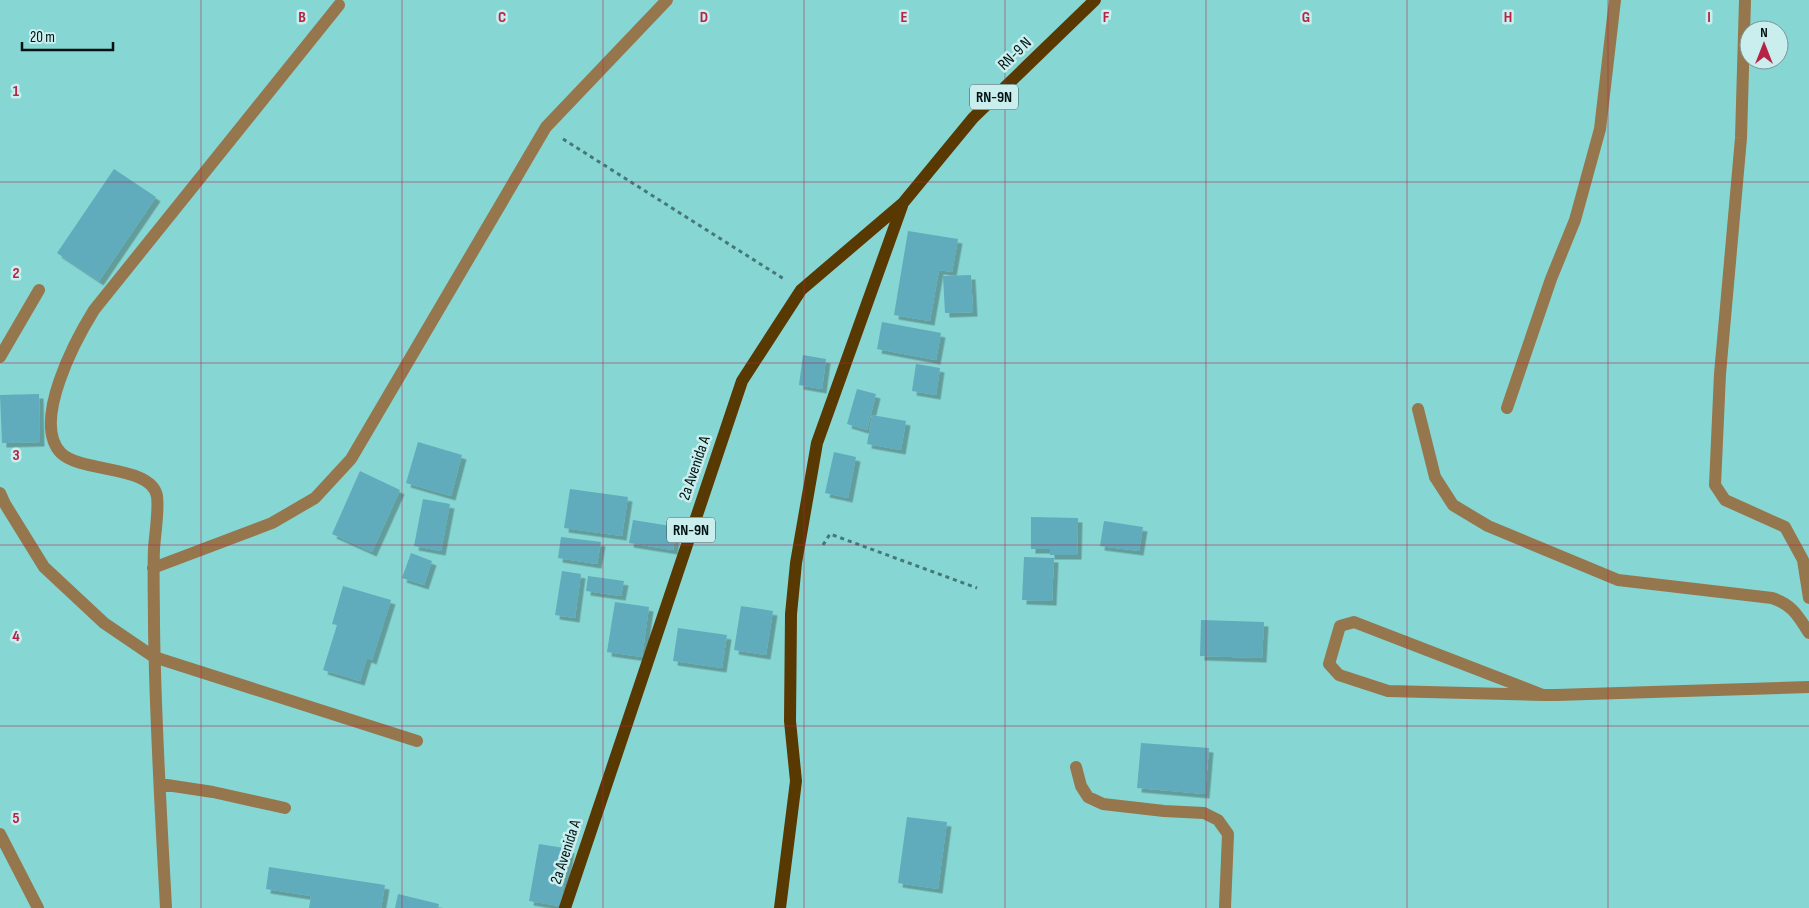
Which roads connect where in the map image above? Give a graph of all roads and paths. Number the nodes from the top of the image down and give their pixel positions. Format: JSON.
{"nodes":[{"id":1,"x":667,"y":0,"type":"edge"},
{"id":2,"x":1095,"y":0,"type":"edge"},
{"id":3,"x":1615,"y":0,"type":"edge"},
{"id":4,"x":1745,"y":0,"type":"edge"},
{"id":5,"x":340,"y":4,"type":"dead end"},
{"id":6,"x":546,"y":127,"type":"junction"},
{"id":7,"x":902,"y":203,"type":"junction"},
{"id":8,"x":39,"y":290,"type":"dead end"},
{"id":9,"x":801,"y":290,"type":"junction"},
{"id":10,"x":0,"y":357,"type":"edge"},
{"id":11,"x":1507,"y":408,"type":"dead end"},
{"id":12,"x":1418,"y":409,"type":"dead end"},
{"id":13,"x":0,"y":493,"type":"edge"},
{"id":14,"x":796,"y":563,"type":"junction"},
{"id":15,"x":153,"y":568,"type":"junction"},
{"id":16,"x":977,"y":588,"type":"dead end"},
{"id":17,"x":1809,"y":599,"type":"edge"},
{"id":18,"x":1797,"y":614,"type":"junction"},
{"id":19,"x":1809,"y":633,"type":"edge"},
{"id":20,"x":154,"y":657,"type":"junction"},
{"id":21,"x":1809,"y":687,"type":"edge"},
{"id":22,"x":1543,"y":695,"type":"junction"},
{"id":23,"x":417,"y":741,"type":"dead end"},
{"id":24,"x":1076,"y":767,"type":"dead end"},
{"id":25,"x":160,"y":784,"type":"junction"},
{"id":26,"x":285,"y":808,"type":"dead end"},
{"id":27,"x":0,"y":834,"type":"edge"},
{"id":28,"x":38,"y":908,"type":"edge"},
{"id":29,"x":166,"y":908,"type":"edge"},
{"id":30,"x":565,"y":908,"type":"edge"},
{"id":31,"x":780,"y":908,"type":"edge"},
{"id":32,"x":1224,"y":908,"type":"edge"}],
"edges":[{"from":1,"to":6,"type":"street"},
{"from":2,"to":7,"type":"main road","name":"RN-9 N","number":"RN-9N"},
{"from":3,"to":11,"type":"street"},
{"from":4,"to":17,"type":"street"},
{"from":5,"to":15,"type":"street"},
{"from":6,"to":9,"type":"path"},
{"from":6,"to":15,"type":"street"},
{"from":7,"to":9,"type":"main road","name":"2a Avenida A","number":"RN-9N"},
{"from":7,"to":14,"type":"main road","number":"RN-9N"},
{"from":8,"to":10,"type":"street"},
{"from":9,"to":30,"type":"main road","name":"2a Avenida A","number":"RN-9N"},
{"from":12,"to":18,"type":"street"},
{"from":13,"to":20,"type":"street"},
{"from":14,"to":16,"type":"path"},
{"from":14,"to":31,"type":"main road","number":"RN-9N"},
{"from":15,"to":20,"type":"street"},
{"from":17,"to":18,"type":"street"},
{"from":18,"to":19,"type":"street"},
{"from":20,"to":23,"type":"street"},
{"from":20,"to":25,"type":"street"},
{"from":21,"to":22,"type":"street"},
{"from":22,"to":22,"type":"street"},
{"from":24,"to":32,"type":"street"},
{"from":25,"to":26,"type":"street"},
{"from":25,"to":29,"type":"street"},
{"from":27,"to":28,"type":"street"}]}
